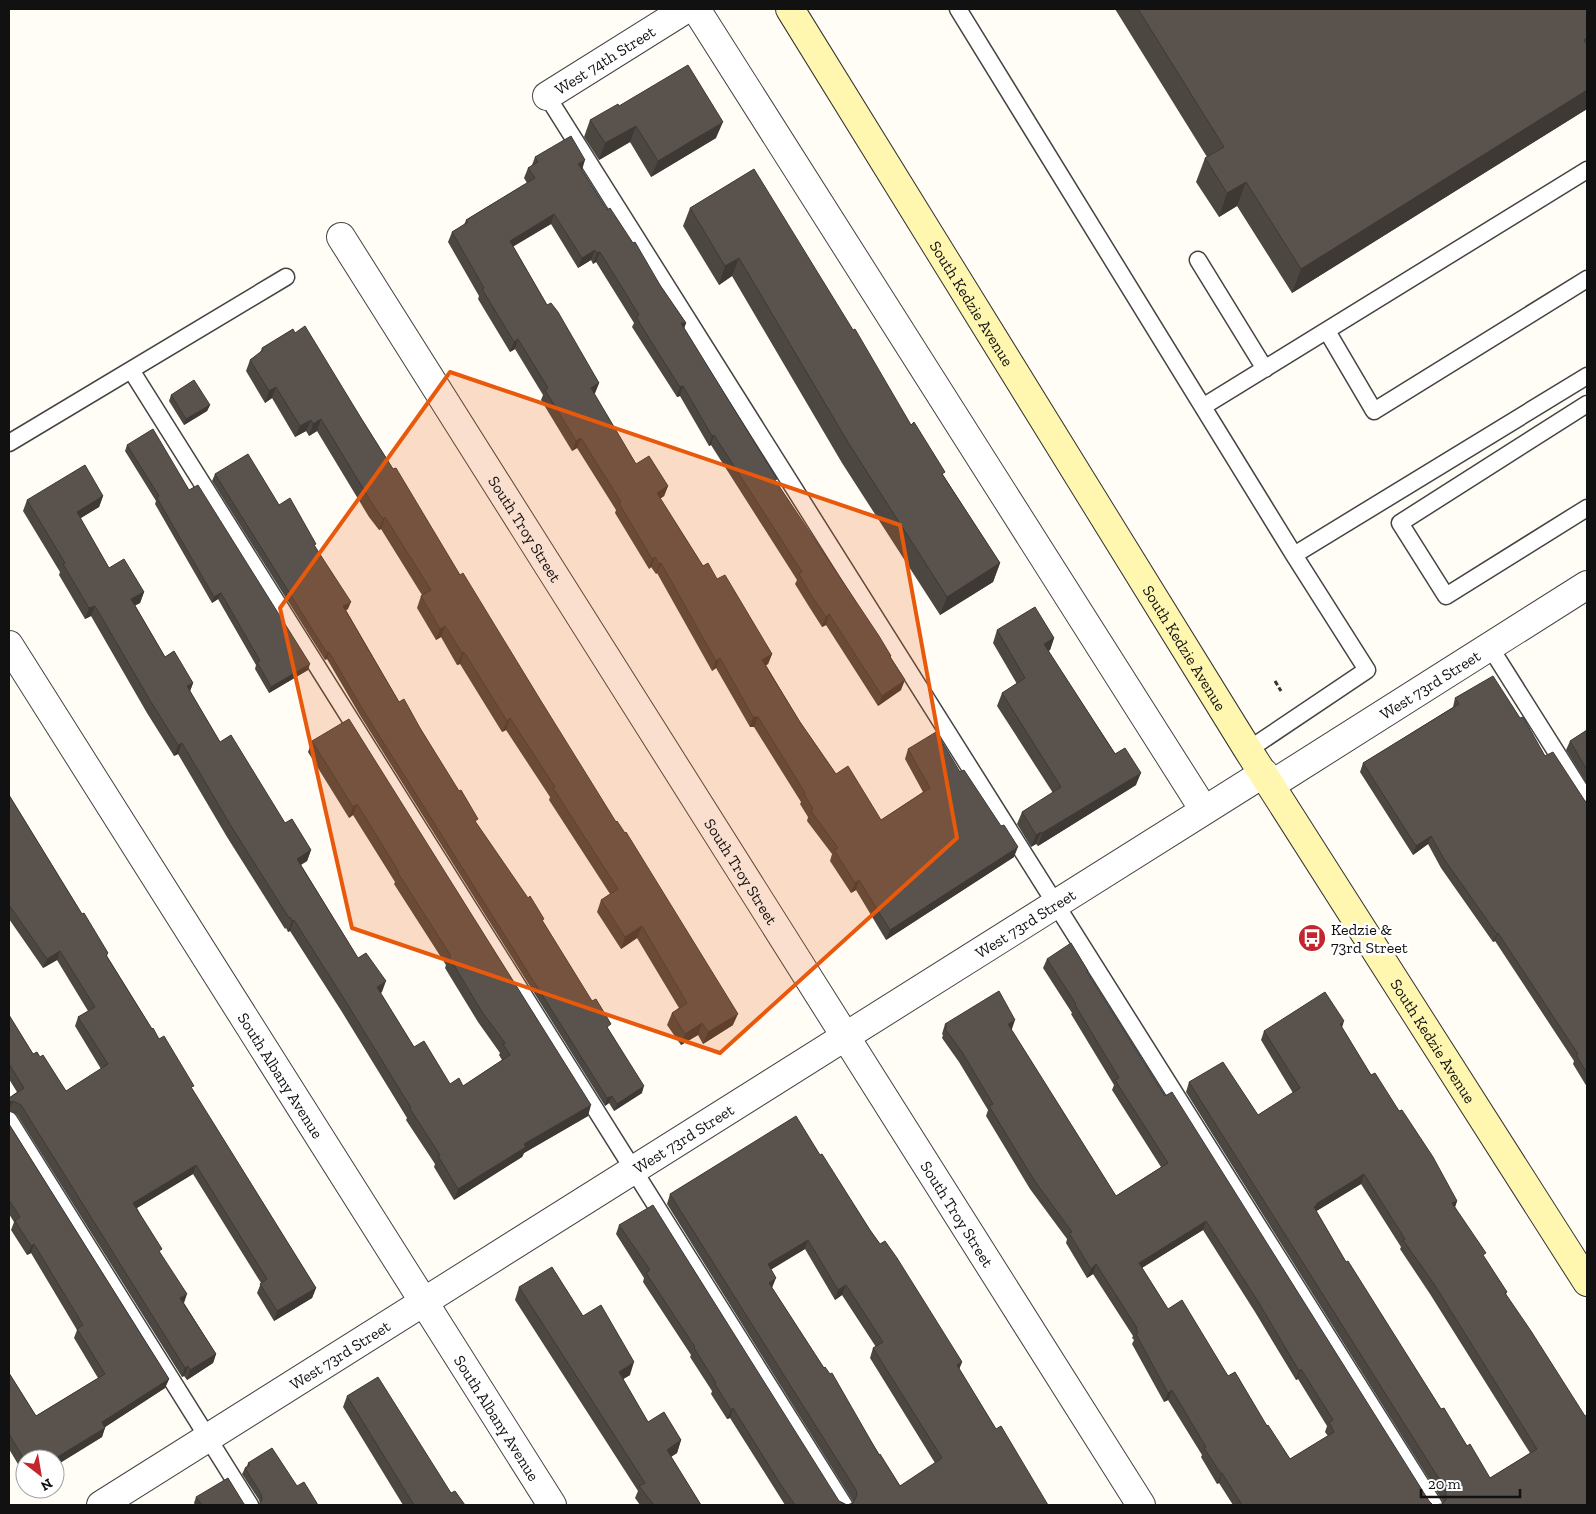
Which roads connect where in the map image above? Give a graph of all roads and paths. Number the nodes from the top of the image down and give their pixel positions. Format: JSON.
{"nodes":[{"id":1,"x":686,"y":9,"type":"edge"},
{"id":2,"x":696,"y":9,"type":"edge"},
{"id":3,"x":790,"y":9,"type":"edge"},
{"id":4,"x":958,"y":9,"type":"edge"},
{"id":5,"x":547,"y":96,"type":"joint"},
{"id":6,"x":1587,"y":170,"type":"edge"},
{"id":7,"x":342,"y":237,"type":"dead end"},
{"id":8,"x":1198,"y":260,"type":"dead end"},
{"id":9,"x":286,"y":277,"type":"dead end"},
{"id":10,"x":1587,"y":279,"type":"edge"},
{"id":11,"x":1327,"y":331,"type":"junction"},
{"id":12,"x":1265,"y":369,"type":"junction"},
{"id":13,"x":131,"y":370,"type":"junction"},
{"id":14,"x":1587,"y":376,"type":"edge"},
{"id":15,"x":1587,"y":404,"type":"edge"},
{"id":16,"x":1204,"y":406,"type":"junction"},
{"id":17,"x":9,"y":444,"type":"edge"},
{"id":18,"x":1587,"y":508,"type":"edge"},
{"id":19,"x":1294,"y":555,"type":"junction"},
{"id":20,"x":1587,"y":585,"type":"edge"},
{"id":21,"x":9,"y":645,"type":"edge"},
{"id":22,"x":1490,"y":646,"type":"junction"},
{"id":23,"x":1276,"y":681,"type":"dead end"},
{"id":24,"x":1281,"y":691,"type":"dead end"},
{"id":25,"x":1248,"y":750,"type":"junction"},
{"id":26,"x":1267,"y":779,"type":"junction"},
{"id":27,"x":1587,"y":801,"type":"edge"},
{"id":28,"x":1204,"y":810,"type":"junction"},
{"id":29,"x":1056,"y":904,"type":"junction"},
{"id":30,"x":846,"y":1036,"type":"junction"},
{"id":31,"x":9,"y":1120,"type":"edge"},
{"id":32,"x":633,"y":1170,"type":"junction"},
{"id":33,"x":1587,"y":1282,"type":"edge"},
{"id":34,"x":424,"y":1302,"type":"junction"},
{"id":35,"x":208,"y":1438,"type":"junction"},
{"id":36,"x":101,"y":1505,"type":"edge"},
{"id":37,"x":250,"y":1505,"type":"edge"},
{"id":38,"x":552,"y":1505,"type":"edge"},
{"id":39,"x":844,"y":1505,"type":"edge"},
{"id":40,"x":1141,"y":1505,"type":"edge"},
{"id":41,"x":1434,"y":1505,"type":"edge"}],
"edges":[{"from":1,"to":5,"type":"street","name":"West 74th Street"},
{"from":2,"to":28,"type":"street"},
{"from":3,"to":25,"type":"main road","name":"South Kedzie Avenue"},
{"from":4,"to":16,"type":"lane"},
{"from":5,"to":29,"type":"lane"},
{"from":6,"to":11,"type":"lane"},
{"from":7,"to":30,"type":"street","name":"South Troy Street"},
{"from":8,"to":12,"type":"lane"},
{"from":9,"to":13,"type":"lane"},
{"from":10,"to":11,"type":"lane"},
{"from":11,"to":12,"type":"lane"},
{"from":12,"to":16,"type":"lane"},
{"from":13,"to":17,"type":"lane"},
{"from":13,"to":32,"type":"lane"},
{"from":14,"to":19,"type":"lane"},
{"from":15,"to":18,"type":"lane"},
{"from":16,"to":19,"type":"lane"},
{"from":19,"to":25,"type":"lane"},
{"from":20,"to":22,"type":"street","name":"West 73rd Street"},
{"from":21,"to":34,"type":"street","name":"South Albany Avenue"},
{"from":22,"to":26,"type":"street","name":"West 73rd Street"},
{"from":22,"to":27,"type":"lane"},
{"from":23,"to":24,"type":"path"},
{"from":25,"to":26,"type":"main road","name":"South Kedzie Avenue"},
{"from":26,"to":28,"type":"street","name":"West 73rd Street"},
{"from":26,"to":33,"type":"main road","name":"South Kedzie Avenue"},
{"from":28,"to":29,"type":"street","name":"West 73rd Street"},
{"from":29,"to":30,"type":"street","name":"West 73rd Street"},
{"from":29,"to":41,"type":"lane"},
{"from":30,"to":32,"type":"street","name":"West 73rd Street"},
{"from":30,"to":40,"type":"street","name":"South Troy Street"},
{"from":31,"to":35,"type":"lane"},
{"from":32,"to":34,"type":"street","name":"West 73rd Street"},
{"from":32,"to":39,"type":"lane"},
{"from":34,"to":35,"type":"street","name":"West 73rd Street"},
{"from":34,"to":38,"type":"street","name":"South Albany Avenue"},
{"from":35,"to":36,"type":"street","name":"West 73rd Street"},
{"from":35,"to":37,"type":"lane"}]}
